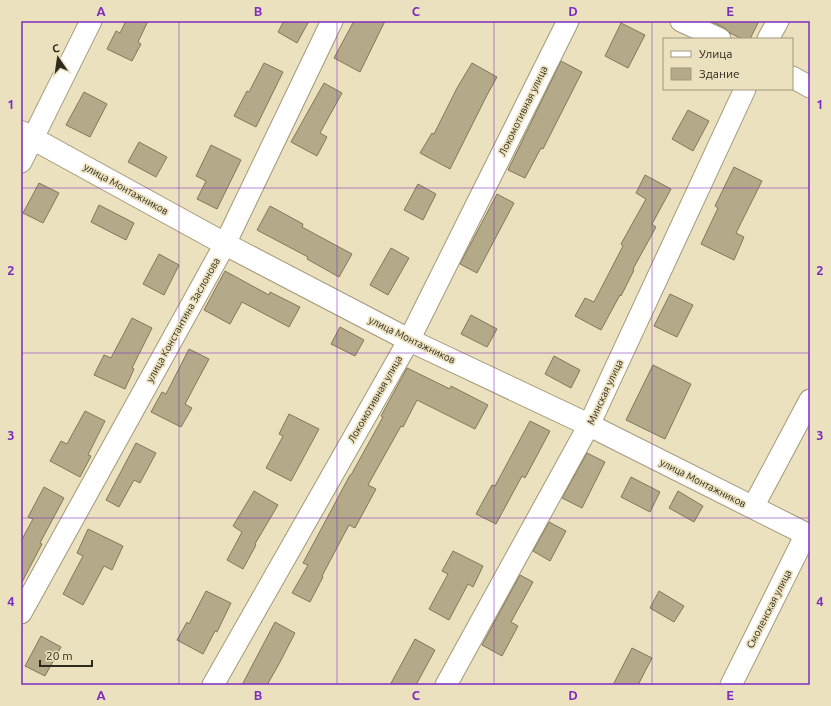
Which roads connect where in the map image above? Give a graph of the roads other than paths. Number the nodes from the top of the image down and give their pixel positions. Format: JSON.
{"nodes":[{"id":1,"x":91,"y":21,"type":"edge"},
{"id":2,"x":332,"y":21,"type":"edge"},
{"id":3,"x":568,"y":21,"type":"edge"},
{"id":4,"x":681,"y":21,"type":"edge"},
{"id":5,"x":778,"y":21,"type":"edge"},
{"id":6,"x":718,"y":38,"type":"edge"},
{"id":7,"x":769,"y":38,"type":"edge"},
{"id":8,"x":793,"y":78,"type":"edge"},
{"id":9,"x":810,"y":88,"type":"edge"},
{"id":10,"x":745,"y":90,"type":"edge"},
{"id":11,"x":27,"y":135,"type":"edge"},
{"id":12,"x":21,"y":162,"type":"edge"},
{"id":13,"x":225,"y":244,"type":"junction"},
{"id":14,"x":409,"y":340,"type":"junction"},
{"id":15,"x":810,"y":400,"type":"edge"},
{"id":16,"x":589,"y":426,"type":"junction"},
{"id":17,"x":753,"y":507,"type":"junction"},
{"id":18,"x":808,"y":535,"type":"edge"},
{"id":19,"x":21,"y":613,"type":"edge"},
{"id":20,"x":213,"y":685,"type":"edge"},
{"id":21,"x":446,"y":685,"type":"edge"},
{"id":22,"x":731,"y":685,"type":"edge"}],
"edges":[{"from":1,"to":11,"type":"street"},
{"from":2,"to":13,"type":"street","name":"улица Константина Заслонова"},
{"from":3,"to":14,"type":"street","name":"Локомотивная улица"},
{"from":4,"to":6,"type":"street"},
{"from":5,"to":7,"type":"street"},
{"from":8,"to":9,"type":"street"},
{"from":10,"to":16,"type":"street","name":"Минская улица"},
{"from":11,"to":12,"type":"street"},
{"from":11,"to":13,"type":"street","name":"улица Монтажников"},
{"from":13,"to":14,"type":"street","name":"улица Монтажников"},
{"from":13,"to":19,"type":"street","name":"улица Константина Заслонова"},
{"from":14,"to":16,"type":"street","name":"улица Монтажников"},
{"from":14,"to":20,"type":"street","name":"Локомотивная улица"},
{"from":15,"to":17,"type":"street"},
{"from":16,"to":17,"type":"street","name":"улица Монтажников"},
{"from":16,"to":21,"type":"street","name":"Минская улица"},
{"from":17,"to":18,"type":"street","name":"улица Монтажников"},
{"from":18,"to":22,"type":"street","name":"Смоленская улица"}]}
